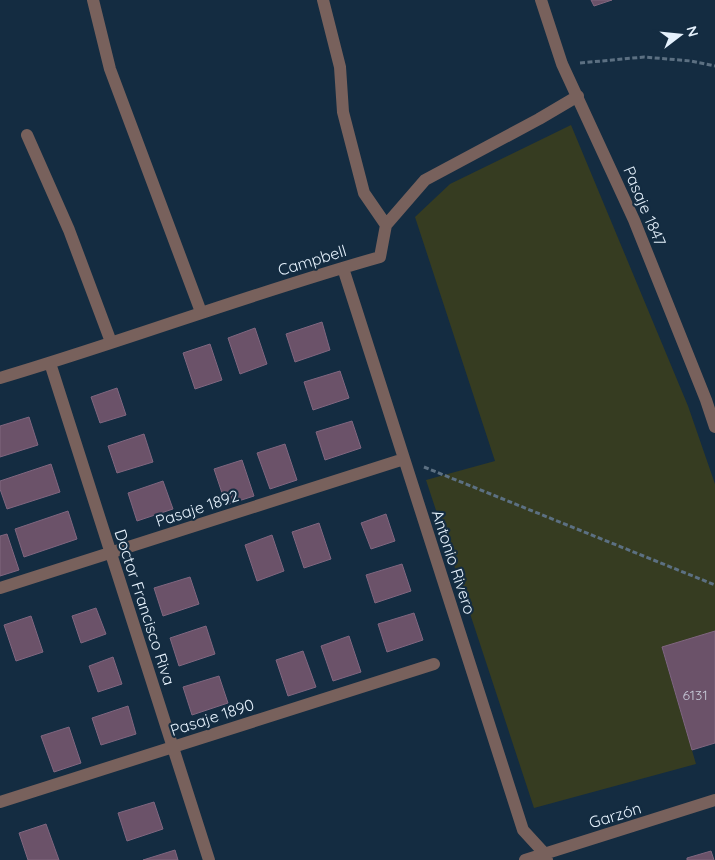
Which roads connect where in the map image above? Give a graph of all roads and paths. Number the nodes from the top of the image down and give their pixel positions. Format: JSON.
{"nodes":[{"id":1,"x":94,"y":0,"type":"edge"},
{"id":2,"x":323,"y":0,"type":"edge"},
{"id":3,"x":541,"y":0,"type":"edge"},
{"id":4,"x":562,"y":64,"type":"junction"},
{"id":5,"x":715,"y":66,"type":"edge"},
{"id":6,"x":578,"y":96,"type":"junction"},
{"id":7,"x":27,"y":135,"type":"dead end"},
{"id":8,"x":386,"y":225,"type":"junction"},
{"id":9,"x":343,"y":268,"type":"junction"},
{"id":10,"x":201,"y":312,"type":"junction"},
{"id":11,"x":111,"y":342,"type":"junction"},
{"id":12,"x":50,"y":363,"type":"junction"},
{"id":13,"x":0,"y":378,"type":"edge"},
{"id":14,"x":715,"y":389,"type":"edge"},
{"id":15,"x":706,"y":400,"type":"junction"},
{"id":16,"x":715,"y":428,"type":"edge"},
{"id":17,"x":404,"y":459,"type":"junction"},
{"id":18,"x":111,"y":553,"type":"junction"},
{"id":19,"x":715,"y":585,"type":"edge"},
{"id":20,"x":0,"y":588,"type":"edge"},
{"id":21,"x":434,"y":664,"type":"dead end"},
{"id":22,"x":173,"y":747,"type":"junction"},
{"id":23,"x":715,"y":800,"type":"edge"},
{"id":24,"x":0,"y":802,"type":"edge"},
{"id":25,"x":546,"y":857,"type":"edge"},
{"id":26,"x":209,"y":860,"type":"edge"},
{"id":27,"x":525,"y":860,"type":"edge"}],
"edges":[{"from":1,"to":10,"type":"street"},
{"from":2,"to":8,"type":"street"},
{"from":3,"to":4,"type":"street","name":"Pasaje 1847"},
{"from":4,"to":5,"type":"path"},
{"from":4,"to":6,"type":"street","name":"Pasaje 1847"},
{"from":6,"to":8,"type":"street","name":"Campbell"},
{"from":6,"to":15,"type":"street","name":"Pasaje 1847"},
{"from":7,"to":11,"type":"street"},
{"from":8,"to":9,"type":"street","name":"Campbell"},
{"from":9,"to":10,"type":"street","name":"Campbell"},
{"from":9,"to":17,"type":"street","name":"Antonio Rivero"},
{"from":10,"to":11,"type":"street","name":"Campbell"},
{"from":11,"to":12,"type":"street","name":"Campbell"},
{"from":12,"to":13,"type":"street","name":"Campbell"},
{"from":12,"to":18,"type":"street","name":"Doctor Francisco Riva"},
{"from":14,"to":15,"type":"street"},
{"from":15,"to":16,"type":"street","name":"Pasaje 1847"},
{"from":17,"to":18,"type":"street","name":"Pasaje 1892"},
{"from":17,"to":19,"type":"path"},
{"from":17,"to":25,"type":"street","name":"Antonio Rivero"},
{"from":18,"to":20,"type":"street","name":"Pasaje 1892"},
{"from":18,"to":22,"type":"street","name":"Doctor Francisco Riva"},
{"from":21,"to":22,"type":"street","name":"Pasaje 1890"},
{"from":22,"to":24,"type":"street","name":"Pasaje 1890"},
{"from":22,"to":26,"type":"street","name":"Doctor Francisco Riva"},
{"from":23,"to":25,"type":"street","name":"Garzón"},
{"from":25,"to":27,"type":"street","name":"Garzón"}]}
